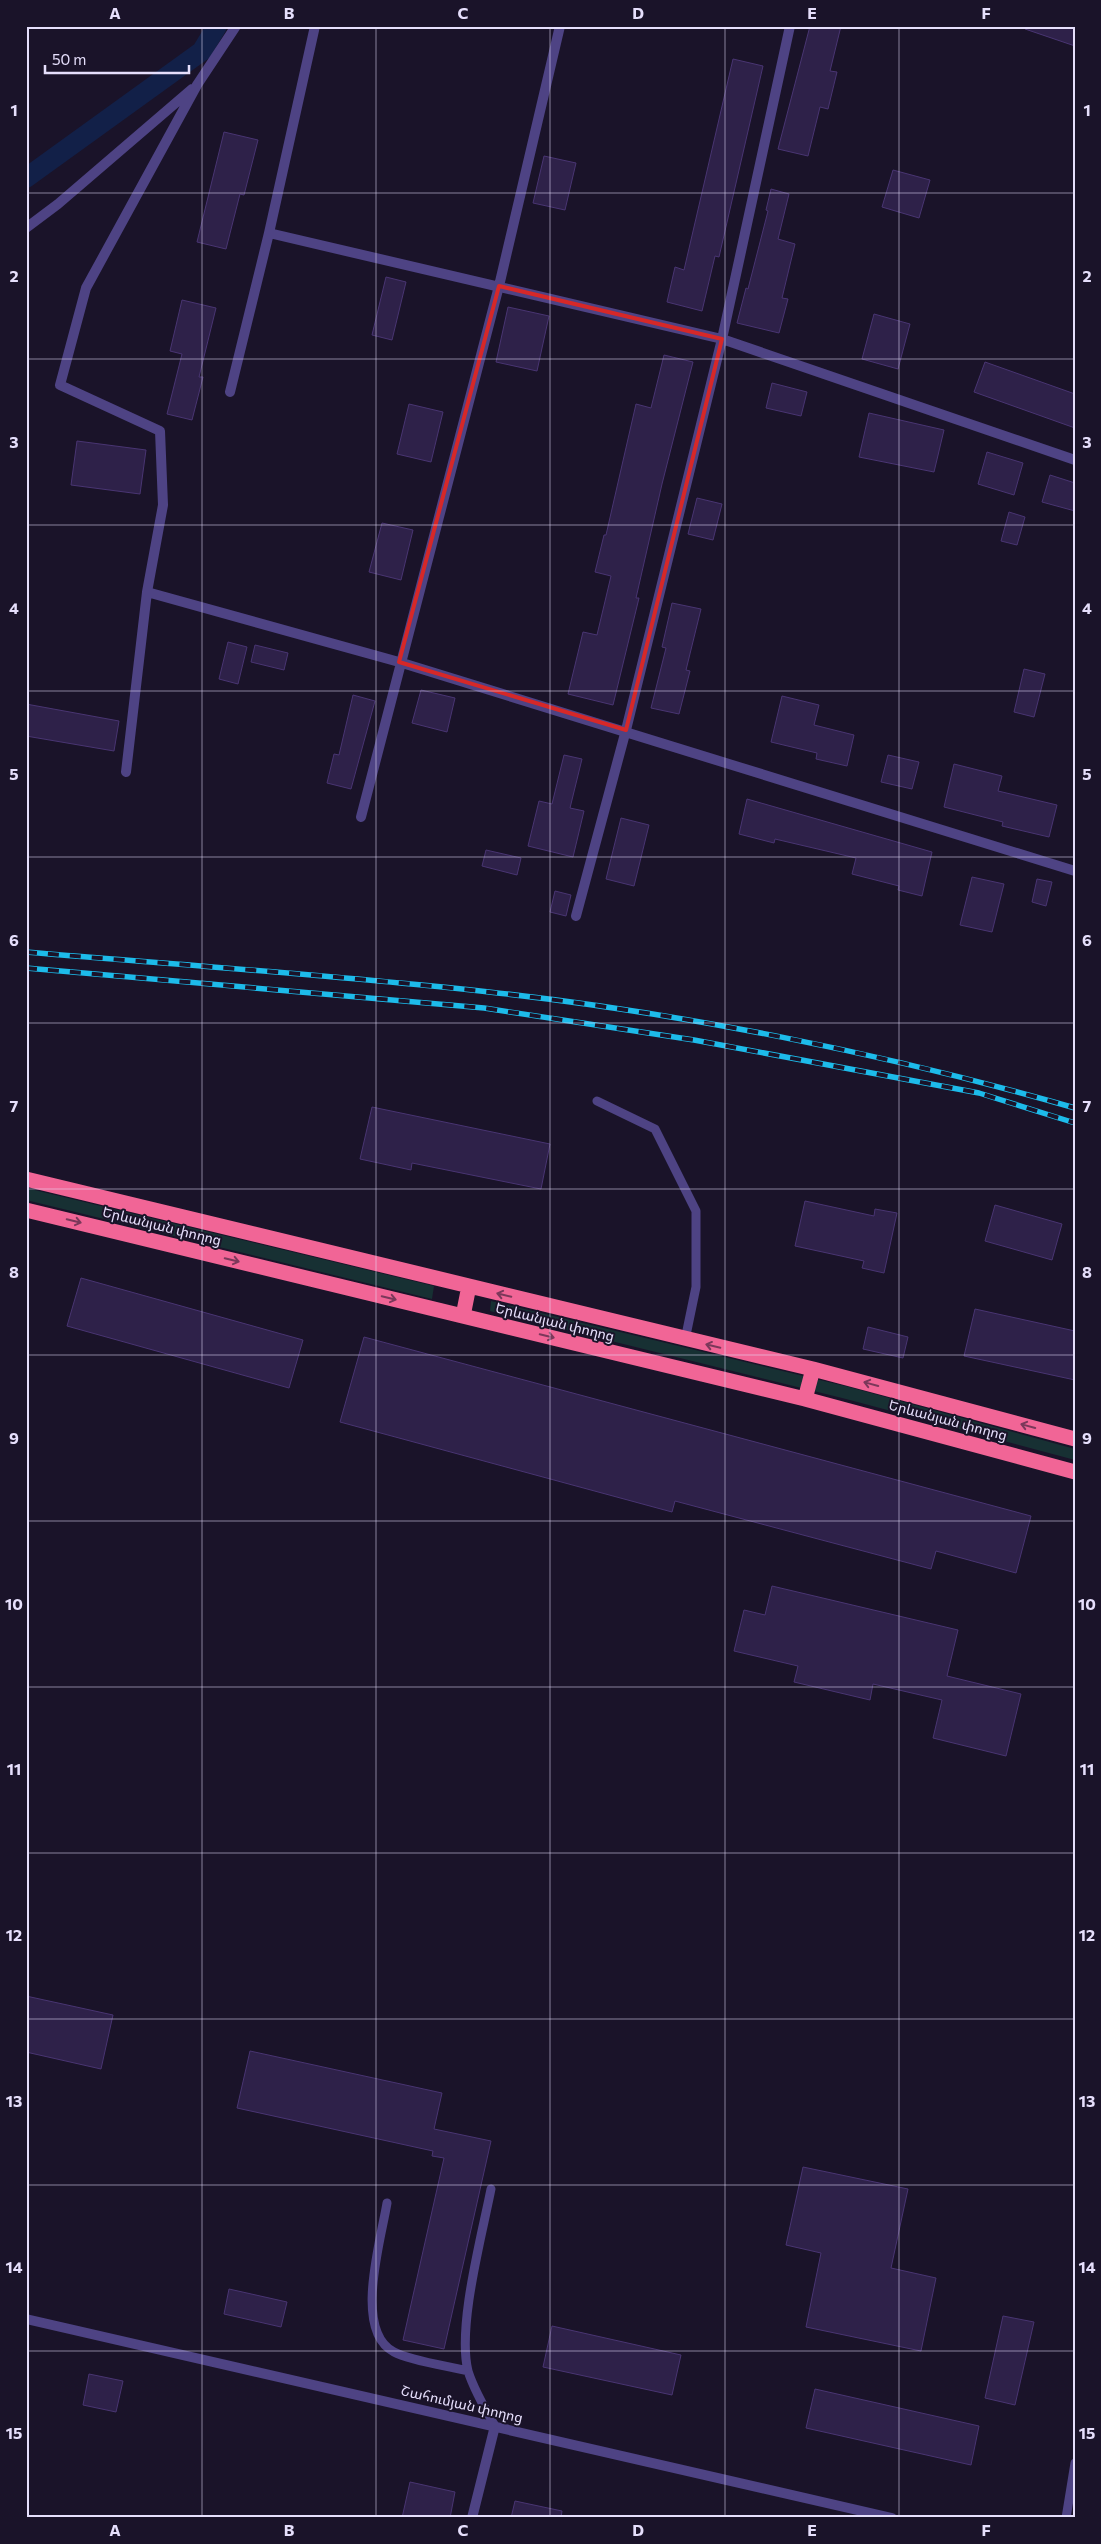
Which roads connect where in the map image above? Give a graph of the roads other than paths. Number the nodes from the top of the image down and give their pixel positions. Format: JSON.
{"nodes":[{"id":1,"x":236,"y":26,"type":"edge"},
{"id":2,"x":315,"y":26,"type":"edge"},
{"id":3,"x":560,"y":26,"type":"edge"},
{"id":4,"x":790,"y":26,"type":"edge"},
{"id":5,"x":197,"y":85,"type":"junction"},
{"id":6,"x":26,"y":228,"type":"edge"},
{"id":7,"x":269,"y":233,"type":"junction"},
{"id":8,"x":498,"y":286,"type":"junction"},
{"id":9,"x":722,"y":339,"type":"junction"},
{"id":10,"x":230,"y":392,"type":"dead end"},
{"id":11,"x":1075,"y":460,"type":"edge"},
{"id":12,"x":147,"y":592,"type":"junction"},
{"id":13,"x":399,"y":662,"type":"junction"},
{"id":14,"x":626,"y":730,"type":"junction"},
{"id":15,"x":126,"y":772,"type":"dead end"},
{"id":16,"x":361,"y":817,"type":"dead end"},
{"id":17,"x":1075,"y":871,"type":"edge"},
{"id":18,"x":576,"y":916,"type":"dead end"},
{"id":19,"x":597,"y":1101,"type":"dead end"},
{"id":20,"x":26,"y":1179,"type":"edge"},
{"id":21,"x":26,"y":1210,"type":"edge"},
{"id":22,"x":469,"y":1286,"type":"junction"},
{"id":23,"x":463,"y":1316,"type":"junction"},
{"id":24,"x":685,"y":1340,"type":"junction"},
{"id":25,"x":814,"y":1369,"type":"junction"},
{"id":26,"x":805,"y":1399,"type":"junction"},
{"id":27,"x":1075,"y":1439,"type":"edge"},
{"id":28,"x":1075,"y":1472,"type":"edge"},
{"id":29,"x":491,"y":2188,"type":"dead end"},
{"id":30,"x":387,"y":2203,"type":"dead end"},
{"id":31,"x":26,"y":2319,"type":"edge"},
{"id":32,"x":468,"y":2371,"type":"junction"},
{"id":33,"x":495,"y":2426,"type":"junction"},
{"id":34,"x":1075,"y":2463,"type":"edge"},
{"id":35,"x":472,"y":2518,"type":"edge"},
{"id":36,"x":892,"y":2518,"type":"edge"},
{"id":37,"x":1066,"y":2518,"type":"edge"}],
"edges":[{"from":1,"to":5,"type":"street"},
{"from":2,"to":7,"type":"street"},
{"from":3,"to":8,"type":"street"},
{"from":4,"to":9,"type":"street"},
{"from":5,"to":6,"type":"street"},
{"from":5,"to":12,"type":"street"},
{"from":7,"to":8,"type":"street"},
{"from":7,"to":10,"type":"street"},
{"from":8,"to":9,"type":"street"},
{"from":8,"to":13,"type":"street"},
{"from":9,"to":11,"type":"street"},
{"from":9,"to":14,"type":"street"},
{"from":12,"to":13,"type":"street"},
{"from":12,"to":15,"type":"street"},
{"from":13,"to":14,"type":"street"},
{"from":13,"to":16,"type":"street"},
{"from":14,"to":17,"type":"street"},
{"from":14,"to":18,"type":"street"},
{"from":19,"to":24,"type":"lane"},
{"from":20,"to":22,"type":"highway","name":"Երևանյան փողոց"},
{"from":21,"to":23,"type":"highway","name":"Երևանյան փողոց","one_way":true},
{"from":22,"to":23,"type":"highway"},
{"from":24,"to":22,"type":"highway","name":"Երևանյան փողոց","one_way":true},
{"from":23,"to":26,"type":"highway","name":"Երևանյան փողոց","one_way":true},
{"from":25,"to":24,"type":"highway","name":"Երևանյան փողոց","one_way":true},
{"from":25,"to":26,"type":"highway"},
{"from":27,"to":25,"type":"highway","name":"Երևանյան փողոց","one_way":true},
{"from":26,"to":28,"type":"highway","name":"Երևանյան փողոց"},
{"from":29,"to":32,"type":"lane"},
{"from":30,"to":32,"type":"lane"},
{"from":31,"to":33,"type":"street","name":"Շահումյան փողոց"},
{"from":32,"to":33,"type":"lane"},
{"from":33,"to":35,"type":"street"},
{"from":33,"to":36,"type":"street","name":"Շահումյան փողոց"},
{"from":34,"to":37,"type":"lane"}]}
